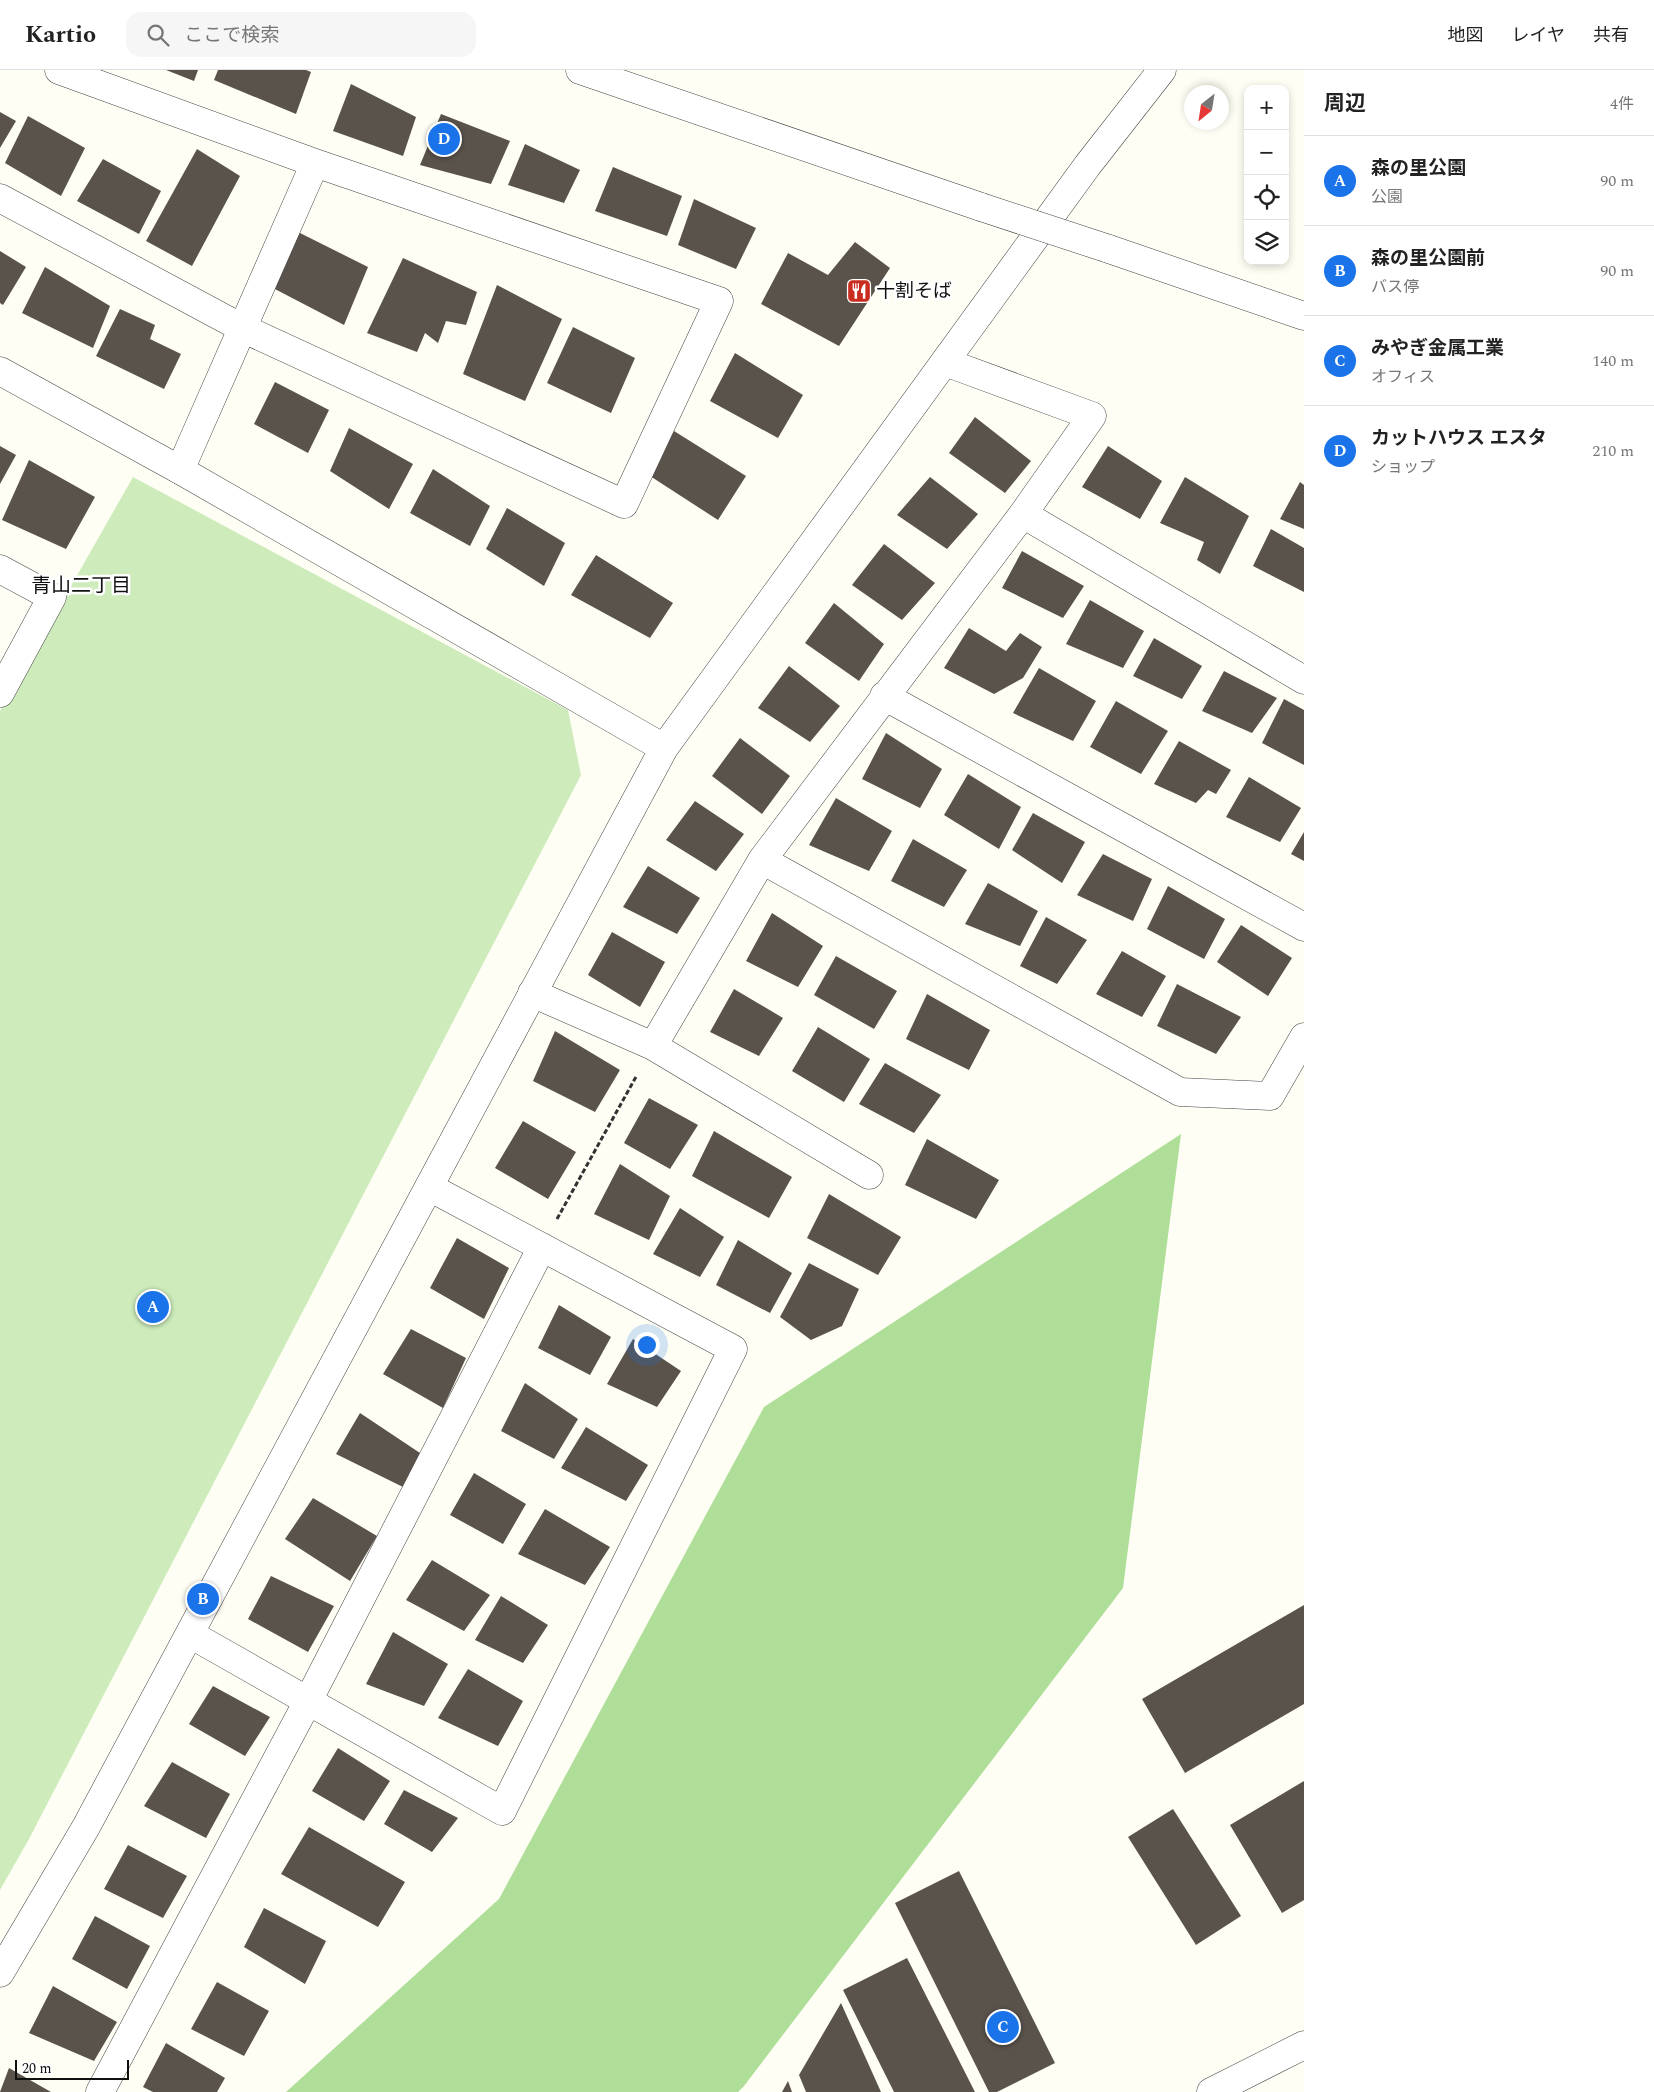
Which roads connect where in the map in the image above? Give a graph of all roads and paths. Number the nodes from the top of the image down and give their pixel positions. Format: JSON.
{"nodes":[{"id":1,"x":59,"y":70,"type":"edge"},
{"id":2,"x":580,"y":70,"type":"edge"},
{"id":3,"x":1162,"y":70,"type":"edge"},
{"id":4,"x":315,"y":162,"type":"junction"},
{"id":5,"x":0,"y":198,"type":"edge"},
{"id":6,"x":1304,"y":316,"type":"edge"},
{"id":7,"x":242,"y":328,"type":"junction"},
{"id":8,"x":945,"y":362,"type":"junction"},
{"id":9,"x":0,"y":371,"type":"edge"},
{"id":10,"x":180,"y":470,"type":"junction"},
{"id":11,"x":1023,"y":514,"type":"junction"},
{"id":12,"x":0,"y":569,"type":"edge"},
{"id":13,"x":1304,"y":680,"type":"edge"},
{"id":14,"x":0,"y":694,"type":"edge"},
{"id":15,"x":884,"y":696,"type":"junction"},
{"id":16,"x":664,"y":748,"type":"junction"},
{"id":17,"x":762,"y":860,"type":"junction"},
{"id":18,"x":1304,"y":926,"type":"edge"},
{"id":19,"x":532,"y":993,"type":"junction"},
{"id":20,"x":1304,"y":1037,"type":"edge"},
{"id":21,"x":653,"y":1046,"type":"junction"},
{"id":22,"x":869,"y":1175,"type":"dead end"},
{"id":23,"x":429,"y":1187,"type":"junction"},
{"id":24,"x":542,"y":1247,"type":"junction"},
{"id":25,"x":190,"y":1634,"type":"junction"},
{"id":26,"x":308,"y":1701,"type":"junction"},
{"id":27,"x":0,"y":1973,"type":"edge"},
{"id":28,"x":1304,"y":2045,"type":"edge"},
{"id":29,"x":100,"y":2092,"type":"edge"},
{"id":30,"x":1211,"y":2092,"type":"edge"}],
"edges":[{"from":1,"to":4,"type":"street"},
{"from":2,"to":6,"type":"street","bridge":true},
{"from":3,"to":8,"type":"street"},
{"from":4,"to":7,"type":"street"},
{"from":4,"to":7,"type":"street"},
{"from":5,"to":7,"type":"street"},
{"from":7,"to":10,"type":"street"},
{"from":8,"to":11,"type":"street"},
{"from":8,"to":16,"type":"street"},
{"from":9,"to":10,"type":"street"},
{"from":10,"to":16,"type":"street"},
{"from":11,"to":13,"type":"street"},
{"from":11,"to":15,"type":"street"},
{"from":12,"to":14,"type":"street"},
{"from":15,"to":17,"type":"street"},
{"from":15,"to":18,"type":"street"},
{"from":16,"to":19,"type":"street"},
{"from":17,"to":20,"type":"street"},
{"from":17,"to":21,"type":"street"},
{"from":19,"to":21,"type":"street"},
{"from":19,"to":23,"type":"street"},
{"from":21,"to":22,"type":"street"},
{"from":21,"to":24,"type":"path"},
{"from":23,"to":24,"type":"street"},
{"from":23,"to":25,"type":"street"},
{"from":24,"to":26,"type":"street"},
{"from":24,"to":26,"type":"street"},
{"from":25,"to":26,"type":"street"},
{"from":25,"to":27,"type":"street"},
{"from":26,"to":29,"type":"street"},
{"from":28,"to":30,"type":"street"}]}
